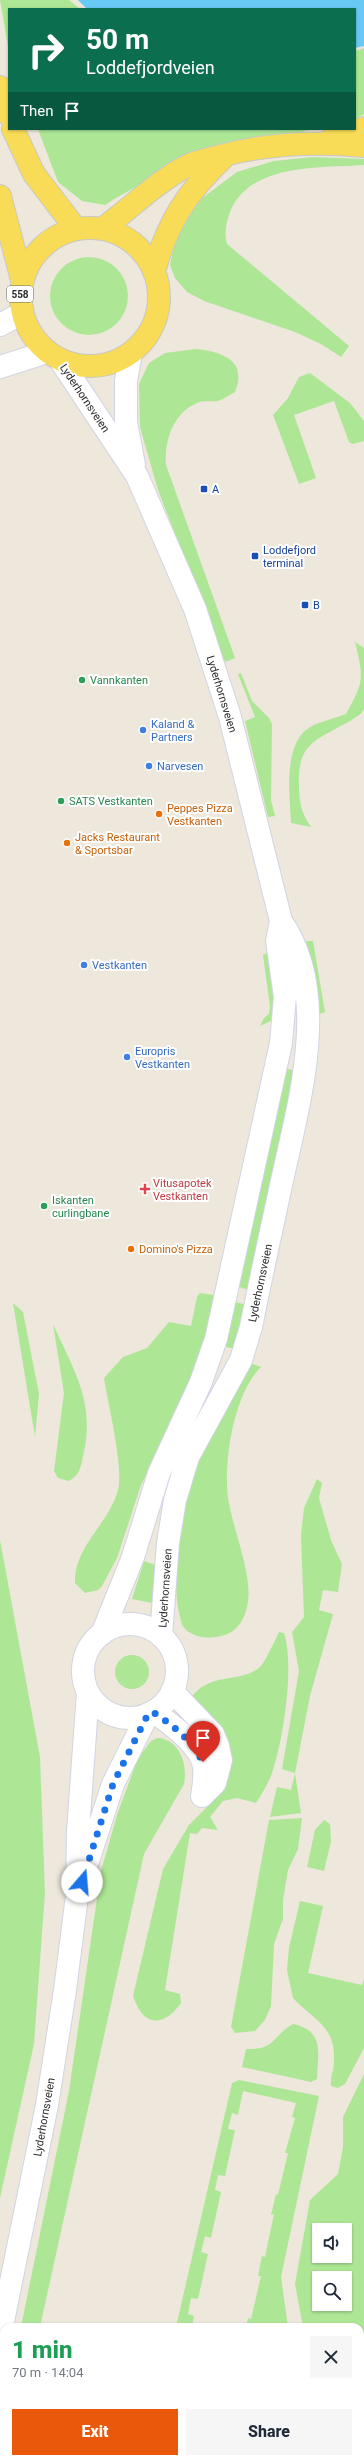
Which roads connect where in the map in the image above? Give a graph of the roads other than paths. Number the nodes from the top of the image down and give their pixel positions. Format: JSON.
{"nodes":[{"id":1,"x":0,"y":87,"type":"edge"},
{"id":2,"x":8,"y":112,"type":"edge"},
{"id":3,"x":364,"y":128,"type":"edge"},
{"id":4,"x":14,"y":130,"type":"edge"},
{"id":5,"x":324,"y":142,"type":"junction"},
{"id":6,"x":364,"y":146,"type":"edge"},
{"id":7,"x":227,"y":154,"type":"junction"},
{"id":8,"x":0,"y":196,"type":"edge"},
{"id":9,"x":76,"y":229,"type":"junction"},
{"id":10,"x":102,"y":229,"type":"junction"},
{"id":11,"x":154,"y":272,"type":"junction"},
{"id":12,"x":22,"y":280,"type":"junction"},
{"id":13,"x":22,"y":313,"type":"junction"},
{"id":14,"x":0,"y":325,"type":"edge"},
{"id":15,"x":131,"y":353,"type":"junction"},
{"id":16,"x":54,"y":356,"type":"junction"},
{"id":17,"x":0,"y":367,"type":"edge"},
{"id":18,"x":137,"y":476,"type":"junction"},
{"id":19,"x":281,"y":921,"type":"junction"},
{"id":20,"x":102,"y":1634,"type":"junction"},
{"id":21,"x":161,"y":1636,"type":"junction"},
{"id":22,"x":172,"y":1691,"type":"junction"},
{"id":23,"x":88,"y":1692,"type":"junction"},
{"id":24,"x":150,"y":1713,"type":"junction"},
{"id":25,"x":77,"y":1896,"type":"junction"},
{"id":26,"x":3,"y":2323,"type":"edge"}],
"edges":[{"from":1,"to":2,"type":"main road"},
{"from":3,"to":5,"type":"main road"},
{"from":4,"to":9,"type":"main road"},
{"from":5,"to":6,"type":"main road"},
{"from":5,"to":7,"type":"main road"},
{"from":7,"to":10,"type":"main road"},
{"from":7,"to":11,"type":"main road","number":"558"},
{"from":8,"to":12,"type":"main road","number":"558"},
{"from":9,"to":10,"type":"main road","number":"558"},
{"from":9,"to":12,"type":"main road","number":"558"},
{"from":10,"to":11,"type":"main road","number":"558"},
{"from":11,"to":15,"type":"main road","number":"558"},
{"from":12,"to":13,"type":"main road","number":"558"},
{"from":13,"to":14,"type":"main road"},
{"from":13,"to":16,"type":"main road","number":"558"},
{"from":15,"to":16,"type":"main road","number":"558"},
{"from":15,"to":18,"type":"main road","name":"Lyderhornsveien"},
{"from":16,"to":17,"type":"main road"},
{"from":16,"to":18,"type":"main road","name":"Lyderhornsveien"},
{"from":18,"to":19,"type":"main road","name":"Lyderhornsveien"},
{"from":19,"to":20,"type":"main road","name":"Lyderhornsveien"},
{"from":19,"to":21,"type":"main road","name":"Lyderhornsveien"},
{"from":20,"to":21,"type":"main road"},
{"from":20,"to":23,"type":"main road"},
{"from":21,"to":22,"type":"main road"},
{"from":22,"to":24,"type":"main road"},
{"from":22,"to":24,"type":"main road"},
{"from":23,"to":24,"type":"main road"},
{"from":23,"to":25,"type":"main road","name":"Lyderhornsveien"},
{"from":24,"to":25,"type":"main road","name":"Lyderhornsveien"},
{"from":25,"to":26,"type":"main road","name":"Lyderhornsveien"}]}
